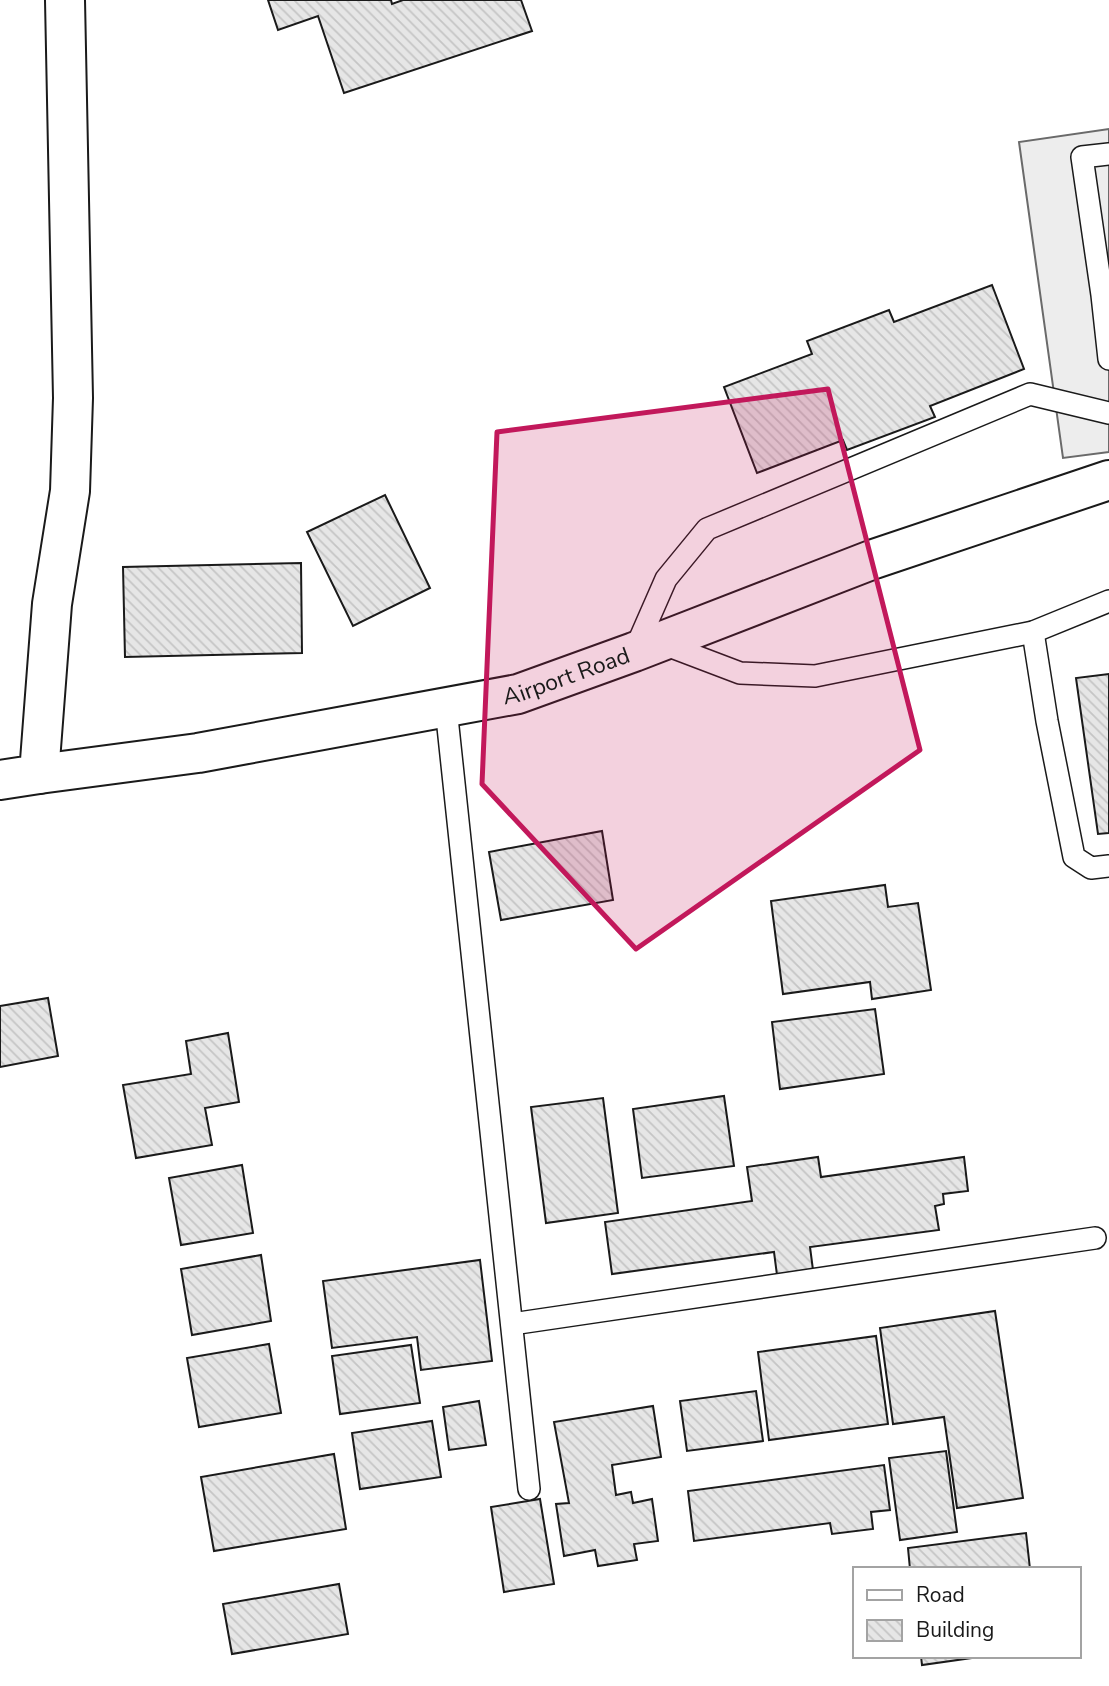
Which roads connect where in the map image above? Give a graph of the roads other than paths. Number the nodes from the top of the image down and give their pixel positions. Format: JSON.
{"nodes":[{"id":1,"x":65,"y":0,"type":"edge"},
{"id":2,"x":1109,"y":154,"type":"edge"},
{"id":3,"x":1109,"y":359,"type":"edge"},
{"id":4,"x":1109,"y":413,"type":"edge"},
{"id":5,"x":1109,"y":480,"type":"edge"},
{"id":6,"x":1109,"y":601,"type":"edge"},
{"id":7,"x":1032,"y":632,"type":"junction"},
{"id":8,"x":647,"y":647,"type":"junction"},
{"id":9,"x":446,"y":708,"type":"junction"},
{"id":10,"x":38,"y":774,"type":"junction"},
{"id":11,"x":0,"y":779,"type":"edge"},
{"id":12,"x":1109,"y":866,"type":"edge"},
{"id":13,"x":1096,"y":1238,"type":"dead end"},
{"id":14,"x":512,"y":1324,"type":"junction"},
{"id":15,"x":529,"y":1489,"type":"dead end"}],
"edges":[{"from":1,"to":10,"type":"street"},
{"from":2,"to":3,"type":"lane"},
{"from":4,"to":8,"type":"lane"},
{"from":5,"to":8,"type":"street","name":"Airport Road"},
{"from":6,"to":7,"type":"lane"},
{"from":7,"to":8,"type":"lane"},
{"from":7,"to":12,"type":"lane"},
{"from":8,"to":9,"type":"street","name":"Airport Road"},
{"from":9,"to":10,"type":"street","name":"Airport Road"},
{"from":9,"to":14,"type":"lane"},
{"from":10,"to":11,"type":"street","name":"Airport Road"},
{"from":13,"to":14,"type":"lane"},
{"from":14,"to":15,"type":"lane"}]}
